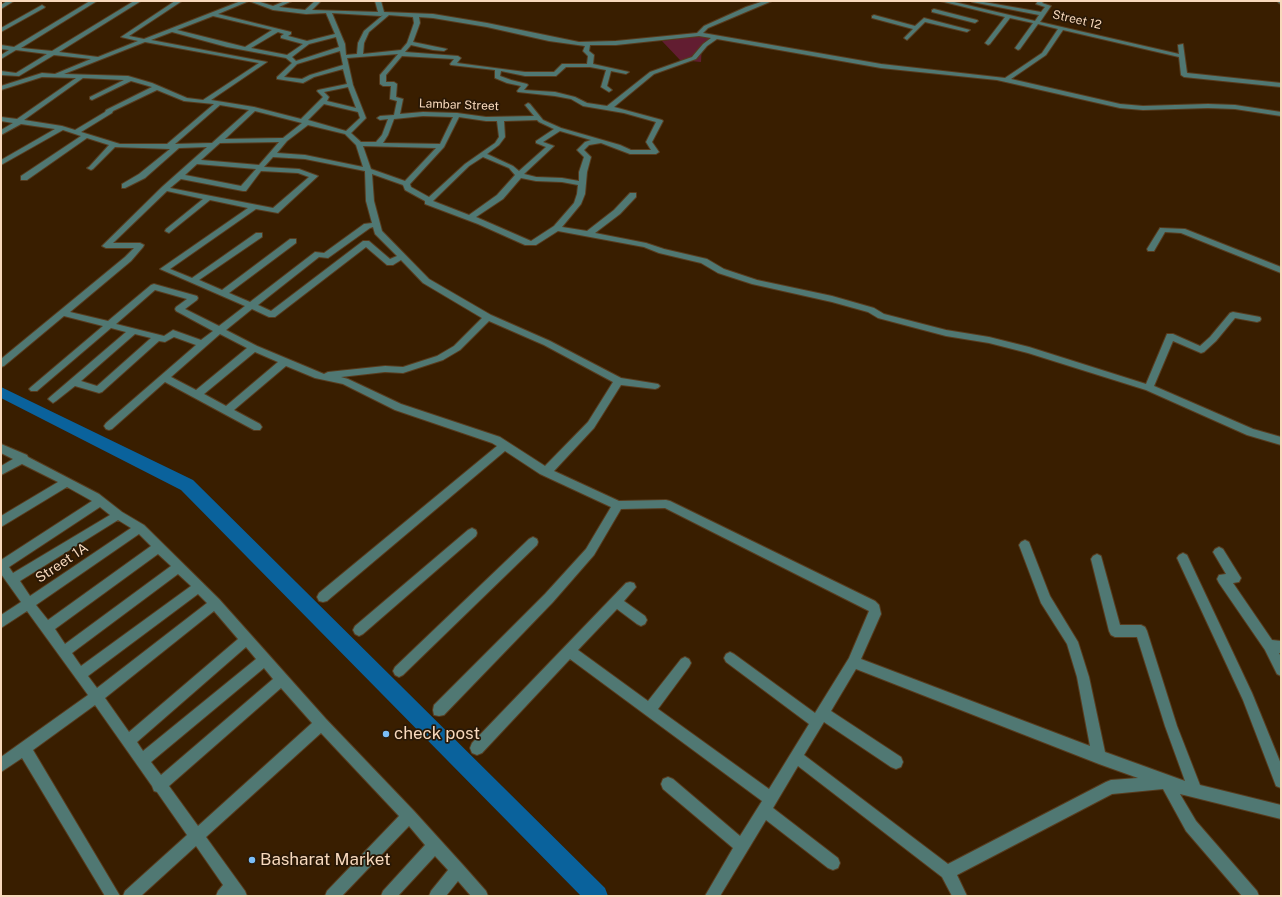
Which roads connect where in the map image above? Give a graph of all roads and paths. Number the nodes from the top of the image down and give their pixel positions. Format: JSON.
{"nodes":[{"id":1,"x":11,"y":1,"type":"edge"},
{"id":2,"x":94,"y":1,"type":"edge"},
{"id":3,"x":138,"y":1,"type":"edge"},
{"id":4,"x":179,"y":1,"type":"edge"},
{"id":5,"x":246,"y":1,"type":"edge"},
{"id":6,"x":252,"y":1,"type":"edge"},
{"id":7,"x":289,"y":1,"type":"edge"},
{"id":8,"x":318,"y":1,"type":"edge"},
{"id":9,"x":378,"y":1,"type":"edge"},
{"id":10,"x":769,"y":1,"type":"edge"},
{"id":11,"x":943,"y":1,"type":"edge"},
{"id":12,"x":973,"y":1,"type":"edge"},
{"id":13,"x":1041,"y":1,"type":"edge"},
{"id":14,"x":1,"y":7,"type":"edge"},
{"id":15,"x":42,"y":7,"type":"dead end"},
{"id":16,"x":274,"y":8,"type":"junction"},
{"id":17,"x":984,"y":10,"type":"junction"},
{"id":18,"x":328,"y":11,"type":"junction"},
{"id":19,"x":934,"y":11,"type":"dead end"},
{"id":20,"x":306,"y":12,"type":"junction"},
{"id":21,"x":213,"y":14,"type":"junction"},
{"id":22,"x":381,"y":14,"type":"junction"},
{"id":23,"x":388,"y":14,"type":"junction"},
{"id":24,"x":1043,"y":14,"type":"junction"},
{"id":25,"x":416,"y":16,"type":"junction"},
{"id":26,"x":1009,"y":16,"type":"junction"},
{"id":27,"x":874,"y":17,"type":"dead end"},
{"id":28,"x":975,"y":21,"type":"junction"},
{"id":29,"x":1037,"y":22,"type":"junction"},
{"id":30,"x":916,"y":28,"type":"junction"},
{"id":31,"x":1062,"y":28,"type":"junction"},
{"id":32,"x":1,"y":30,"type":"edge"},
{"id":33,"x":172,"y":30,"type":"junction"},
{"id":34,"x":277,"y":30,"type":"junction"},
{"id":35,"x":967,"y":30,"type":"junction"},
{"id":36,"x":700,"y":34,"type":"junction"},
{"id":37,"x":338,"y":35,"type":"junction"},
{"id":38,"x":716,"y":37,"type":"junction"},
{"id":39,"x":962,"y":37,"type":"dead end"},
{"id":40,"x":907,"y":38,"type":"dead end"},
{"id":41,"x":144,"y":41,"type":"junction"},
{"id":42,"x":307,"y":43,"type":"junction"},
{"id":43,"x":410,"y":43,"type":"junction"},
{"id":44,"x":988,"y":43,"type":"dead end"},
{"id":45,"x":588,"y":44,"type":"junction"},
{"id":46,"x":1181,"y":45,"type":"dead end"},
{"id":47,"x":1,"y":47,"type":"edge"},
{"id":48,"x":342,"y":48,"type":"junction"},
{"id":49,"x":1018,"y":48,"type":"dead end"},
{"id":50,"x":15,"y":49,"type":"junction"},
{"id":51,"x":246,"y":49,"type":"junction"},
{"id":52,"x":444,"y":49,"type":"dead end"},
{"id":53,"x":597,"y":50,"type":"junction"},
{"id":54,"x":53,"y":53,"type":"junction"},
{"id":55,"x":402,"y":53,"type":"junction"},
{"id":56,"x":360,"y":55,"type":"junction"},
{"id":57,"x":1182,"y":56,"type":"junction"},
{"id":58,"x":1,"y":57,"type":"edge"},
{"id":59,"x":288,"y":57,"type":"junction"},
{"id":60,"x":344,"y":57,"type":"junction"},
{"id":61,"x":98,"y":59,"type":"junction"},
{"id":62,"x":295,"y":63,"type":"junction"},
{"id":63,"x":590,"y":65,"type":"junction"},
{"id":64,"x":346,"y":66,"type":"junction"},
{"id":65,"x":498,"y":69,"type":"junction"},
{"id":66,"x":609,"y":69,"type":"junction"},
{"id":67,"x":626,"y":72,"type":"dead end"},
{"id":68,"x":1,"y":73,"type":"edge"},
{"id":69,"x":17,"y":75,"type":"junction"},
{"id":70,"x":52,"y":76,"type":"junction"},
{"id":71,"x":80,"y":77,"type":"junction"},
{"id":72,"x":31,"y":78,"type":"junction"},
{"id":73,"x":130,"y":79,"type":"junction"},
{"id":74,"x":1006,"y":80,"type":"junction"},
{"id":75,"x":350,"y":84,"type":"junction"},
{"id":76,"x":1281,"y":85,"type":"edge"},
{"id":77,"x":158,"y":87,"type":"junction"},
{"id":78,"x":1,"y":88,"type":"edge"},
{"id":79,"x":609,"y":90,"type":"dead end"},
{"id":80,"x":92,"y":98,"type":"dead end"},
{"id":81,"x":204,"y":102,"type":"junction"},
{"id":82,"x":323,"y":102,"type":"junction"},
{"id":83,"x":218,"y":104,"type":"junction"},
{"id":84,"x":528,"y":105,"type":"dead end"},
{"id":85,"x":608,"y":108,"type":"junction"},
{"id":86,"x":254,"y":109,"type":"junction"},
{"id":87,"x":360,"y":111,"type":"junction"},
{"id":88,"x":1281,"y":114,"type":"edge"},
{"id":89,"x":394,"y":115,"type":"junction"},
{"id":90,"x":457,"y":115,"type":"junction"},
{"id":91,"x":380,"y":118,"type":"dead end"},
{"id":92,"x":500,"y":118,"type":"junction"},
{"id":93,"x":537,"y":118,"type":"junction"},
{"id":94,"x":1,"y":119,"type":"edge"},
{"id":95,"x":306,"y":121,"type":"junction"},
{"id":96,"x":18,"y":122,"type":"junction"},
{"id":97,"x":62,"y":128,"type":"junction"},
{"id":98,"x":559,"y":129,"type":"junction"},
{"id":99,"x":76,"y":132,"type":"junction"},
{"id":100,"x":1,"y":133,"type":"edge"},
{"id":101,"x":347,"y":133,"type":"junction"},
{"id":102,"x":87,"y":135,"type":"junction"},
{"id":103,"x":285,"y":140,"type":"junction"},
{"id":104,"x":601,"y":141,"type":"junction"},
{"id":105,"x":216,"y":143,"type":"junction"},
{"id":106,"x":114,"y":144,"type":"junction"},
{"id":107,"x":358,"y":144,"type":"junction"},
{"id":108,"x":378,"y":144,"type":"junction"},
{"id":109,"x":442,"y":146,"type":"junction"},
{"id":110,"x":172,"y":147,"type":"junction"},
{"id":111,"x":482,"y":154,"type":"junction"},
{"id":112,"x":272,"y":155,"type":"junction"},
{"id":113,"x":195,"y":162,"type":"junction"},
{"id":114,"x":1,"y":164,"type":"edge"},
{"id":115,"x":91,"y":168,"type":"dead end"},
{"id":116,"x":260,"y":168,"type":"junction"},
{"id":117,"x":368,"y":170,"type":"junction"},
{"id":118,"x":519,"y":175,"type":"junction"},
{"id":119,"x":179,"y":176,"type":"junction"},
{"id":120,"x":24,"y":178,"type":"dead end"},
{"id":121,"x":406,"y":184,"type":"junction"},
{"id":122,"x":582,"y":184,"type":"junction"},
{"id":123,"x":125,"y":186,"type":"dead end"},
{"id":124,"x":165,"y":189,"type":"junction"},
{"id":125,"x":633,"y":195,"type":"dead end"},
{"id":126,"x":208,"y":198,"type":"junction"},
{"id":127,"x":428,"y":200,"type":"junction"},
{"id":128,"x":254,"y":207,"type":"junction"},
{"id":129,"x":470,"y":218,"type":"junction"},
{"id":130,"x":376,"y":224,"type":"junction"},
{"id":131,"x":557,"y":228,"type":"junction"},
{"id":132,"x":169,"y":231,"type":"dead end"},
{"id":133,"x":590,"y":234,"type":"junction"},
{"id":134,"x":259,"y":235,"type":"dead end"},
{"id":135,"x":293,"y":241,"type":"dead end"},
{"id":136,"x":1151,"y":249,"type":"dead end"},
{"id":137,"x":402,"y":256,"type":"junction"},
{"id":138,"x":1281,"y":270,"type":"edge"},
{"id":139,"x":193,"y":281,"type":"junction"},
{"id":140,"x":223,"y":293,"type":"junction"},
{"id":141,"x":252,"y":306,"type":"junction"},
{"id":142,"x":63,"y":313,"type":"junction"},
{"id":143,"x":488,"y":317,"type":"junction"},
{"id":144,"x":1257,"y":319,"type":"dead end"},
{"id":145,"x":109,"y":324,"type":"junction"},
{"id":146,"x":134,"y":330,"type":"junction"},
{"id":147,"x":221,"y":330,"type":"junction"},
{"id":148,"x":158,"y":337,"type":"junction"},
{"id":149,"x":202,"y":344,"type":"junction"},
{"id":150,"x":254,"y":348,"type":"junction"},
{"id":151,"x":285,"y":361,"type":"junction"},
{"id":152,"x":1,"y":364,"type":"edge"},
{"id":153,"x":318,"y":376,"type":"junction"},
{"id":154,"x":164,"y":378,"type":"junction"},
{"id":155,"x":619,"y":381,"type":"junction"},
{"id":156,"x":74,"y":382,"type":"junction"},
{"id":157,"x":655,"y":386,"type":"dead end"},
{"id":158,"x":1149,"y":388,"type":"junction"},
{"id":159,"x":34,"y":389,"type":"dead end"},
{"id":160,"x":197,"y":394,"type":"junction"},
{"id":161,"x":53,"y":399,"type":"dead end"},
{"id":162,"x":226,"y":411,"type":"junction"},
{"id":163,"x":109,"y":426,"type":"dead end"},
{"id":164,"x":256,"y":427,"type":"dead end"},
{"id":165,"x":1281,"y":441,"type":"edge"},
{"id":166,"x":504,"y":446,"type":"junction"},
{"id":167,"x":1,"y":448,"type":"edge"},
{"id":168,"x":23,"y":458,"type":"junction"},
{"id":169,"x":1,"y":471,"type":"edge"},
{"id":170,"x":546,"y":472,"type":"junction"},
{"id":171,"x":67,"y":482,"type":"junction"},
{"id":172,"x":101,"y":501,"type":"junction"},
{"id":173,"x":618,"y":505,"type":"junction"},
{"id":174,"x":118,"y":515,"type":"junction"},
{"id":175,"x":1,"y":522,"type":"edge"},
{"id":176,"x":140,"y":528,"type":"junction"},
{"id":177,"x":472,"y":533,"type":"dead end"},
{"id":178,"x":533,"y":542,"type":"dead end"},
{"id":179,"x":1025,"y":545,"type":"dead end"},
{"id":180,"x":159,"y":547,"type":"junction"},
{"id":181,"x":1219,"y":552,"type":"dead end"},
{"id":182,"x":1183,"y":558,"type":"dead end"},
{"id":183,"x":1097,"y":559,"type":"dead end"},
{"id":184,"x":1,"y":565,"type":"edge"},
{"id":185,"x":179,"y":567,"type":"junction"},
{"id":186,"x":12,"y":580,"type":"junction"},
{"id":187,"x":198,"y":587,"type":"junction"},
{"id":188,"x":630,"y":587,"type":"dead end"},
{"id":189,"x":323,"y":597,"type":"dead end"},
{"id":190,"x":616,"y":602,"type":"junction"},
{"id":191,"x":29,"y":603,"type":"junction"},
{"id":192,"x":215,"y":603,"type":"junction"},
{"id":193,"x":641,"y":620,"type":"dead end"},
{"id":194,"x":1,"y":622,"type":"edge"},
{"id":195,"x":47,"y":628,"type":"junction"},
{"id":196,"x":359,"y":630,"type":"dead end"},
{"id":197,"x":247,"y":639,"type":"junction"},
{"id":198,"x":1275,"y":647,"type":"edge"},
{"id":199,"x":569,"y":651,"type":"junction"},
{"id":200,"x":64,"y":652,"type":"junction"},
{"id":201,"x":730,"y":658,"type":"dead end"},
{"id":202,"x":265,"y":660,"type":"junction"},
{"id":203,"x":853,"y":662,"type":"junction"},
{"id":204,"x":686,"y":663,"type":"dead end"},
{"id":205,"x":1281,"y":670,"type":"edge"},
{"id":206,"x":399,"y":671,"type":"dead end"},
{"id":207,"x":80,"y":674,"type":"junction"},
{"id":208,"x":282,"y":679,"type":"junction"},
{"id":209,"x":96,"y":697,"type":"junction"},
{"id":210,"x":439,"y":710,"type":"dead end"},
{"id":211,"x":649,"y":710,"type":"junction"},
{"id":212,"x":820,"y":717,"type":"junction"},
{"id":213,"x":321,"y":724,"type":"junction"},
{"id":214,"x":128,"y":741,"type":"junction"},
{"id":215,"x":24,"y":748,"type":"junction"},
{"id":216,"x":477,"y":748,"type":"dead end"},
{"id":217,"x":796,"y":757,"type":"junction"},
{"id":218,"x":1099,"y":757,"type":"junction"},
{"id":219,"x":142,"y":761,"type":"junction"},
{"id":220,"x":896,"y":762,"type":"dead end"},
{"id":221,"x":1,"y":765,"type":"edge"},
{"id":222,"x":1281,"y":781,"type":"edge"},
{"id":223,"x":1166,"y":782,"type":"junction"},
{"id":224,"x":668,"y":784,"type":"dead end"},
{"id":225,"x":159,"y":786,"type":"junction"},
{"id":226,"x":1195,"y":791,"type":"junction"},
{"id":227,"x":767,"y":805,"type":"junction"},
{"id":228,"x":1281,"y":812,"type":"edge"},
{"id":229,"x":409,"y":816,"type":"junction"},
{"id":230,"x":196,"y":837,"type":"junction"},
{"id":231,"x":435,"y":845,"type":"junction"},
{"id":232,"x":742,"y":847,"type":"junction"},
{"id":233,"x":833,"y":863,"type":"dead end"},
{"id":234,"x":458,"y":870,"type":"junction"},
{"id":235,"x":947,"y":872,"type":"junction"},
{"id":236,"x":232,"y":893,"type":"edge"},
{"id":237,"x":113,"y":896,"type":"edge"},
{"id":238,"x":130,"y":896,"type":"edge"},
{"id":239,"x":332,"y":896,"type":"edge"},
{"id":240,"x":388,"y":896,"type":"edge"},
{"id":241,"x":436,"y":896,"type":"edge"},
{"id":242,"x":481,"y":896,"type":"edge"},
{"id":243,"x":712,"y":896,"type":"edge"},
{"id":244,"x":960,"y":896,"type":"edge"},
{"id":245,"x":1252,"y":896,"type":"edge"}],
"edges":[{"from":1,"to":14,"type":"street"},
{"from":2,"to":50,"type":"street"},
{"from":3,"to":54,"type":"street"},
{"from":4,"to":41,"type":"street"},
{"from":5,"to":21,"type":"street"},
{"from":6,"to":16,"type":"street"},
{"from":7,"to":16,"type":"street"},
{"from":8,"to":20,"type":"street"},
{"from":9,"to":22,"type":"street"},
{"from":10,"to":36,"type":"street"},
{"from":11,"to":17,"type":"street","name":"Street 12"},
{"from":12,"to":24,"type":"street"},
{"from":13,"to":24,"type":"street"},
{"from":15,"to":32,"type":"street"},
{"from":16,"to":20,"type":"street"},
{"from":17,"to":26,"type":"street","name":"Street 12"},
{"from":17,"to":28,"type":"street"},
{"from":18,"to":20,"type":"street"},
{"from":18,"to":22,"type":"street"},
{"from":18,"to":37,"type":"street"},
{"from":19,"to":28,"type":"street"},
{"from":21,"to":33,"type":"street"},
{"from":21,"to":34,"type":"street"},
{"from":22,"to":23,"type":"street"},
{"from":23,"to":25,"type":"street"},
{"from":23,"to":56,"type":"street"},
{"from":24,"to":29,"type":"street"},
{"from":25,"to":43,"type":"street"},
{"from":25,"to":45,"type":"street"},
{"from":26,"to":29,"type":"street","name":"Street 12"},
{"from":26,"to":44,"type":"street"},
{"from":27,"to":30,"type":"street"},
{"from":28,"to":35,"type":"street"},
{"from":29,"to":31,"type":"street","name":"Street 12"},
{"from":29,"to":49,"type":"street"},
{"from":30,"to":35,"type":"street"},
{"from":30,"to":40,"type":"street"},
{"from":31,"to":57,"type":"street","name":"Street 12"},
{"from":31,"to":74,"type":"street"},
{"from":33,"to":41,"type":"street"},
{"from":33,"to":51,"type":"street"},
{"from":34,"to":42,"type":"street"},
{"from":34,"to":51,"type":"street"},
{"from":35,"to":39,"type":"street"},
{"from":36,"to":38,"type":"street"},
{"from":36,"to":53,"type":"street"},
{"from":37,"to":42,"type":"street"},
{"from":37,"to":48,"type":"street"},
{"from":38,"to":74,"type":"street"},
{"from":38,"to":85,"type":"street"},
{"from":41,"to":61,"type":"street"},
{"from":41,"to":81,"type":"street"},
{"from":42,"to":59,"type":"street"},
{"from":43,"to":52,"type":"street"},
{"from":43,"to":55,"type":"street"},
{"from":45,"to":53,"type":"street"},
{"from":45,"to":53,"type":"street"},
{"from":46,"to":57,"type":"street"},
{"from":47,"to":50,"type":"street"},
{"from":48,"to":60,"type":"street"},
{"from":48,"to":62,"type":"street"},
{"from":50,"to":54,"type":"street"},
{"from":50,"to":58,"type":"street"},
{"from":51,"to":59,"type":"street"},
{"from":53,"to":63,"type":"street"},
{"from":54,"to":61,"type":"street"},
{"from":54,"to":69,"type":"street"},
{"from":55,"to":56,"type":"street"},
{"from":55,"to":65,"type":"street"},
{"from":55,"to":89,"type":"street"},
{"from":56,"to":60,"type":"street"},
{"from":57,"to":76,"type":"street"},
{"from":59,"to":62,"type":"street"},
{"from":60,"to":64,"type":"street"},
{"from":61,"to":70,"type":"street"},
{"from":62,"to":64,"type":"street"},
{"from":63,"to":65,"type":"street"},
{"from":63,"to":66,"type":"street"},
{"from":64,"to":75,"type":"street"},
{"from":65,"to":85,"type":"street"},
{"from":66,"to":67,"type":"street"},
{"from":66,"to":79,"type":"street"},
{"from":68,"to":69,"type":"street"},
{"from":69,"to":72,"type":"street"},
{"from":70,"to":71,"type":"street"},
{"from":70,"to":72,"type":"street"},
{"from":71,"to":73,"type":"street"},
{"from":71,"to":96,"type":"street"},
{"from":72,"to":78,"type":"street"},
{"from":73,"to":77,"type":"street"},
{"from":73,"to":80,"type":"street"},
{"from":74,"to":88,"type":"street"},
{"from":75,"to":82,"type":"street"},
{"from":75,"to":87,"type":"street"},
{"from":77,"to":81,"type":"street"},
{"from":77,"to":99,"type":"street"},
{"from":81,"to":83,"type":"street"},
{"from":82,"to":87,"type":"street"},
{"from":82,"to":95,"type":"street"},
{"from":83,"to":86,"type":"street"},
{"from":83,"to":110,"type":"street"},
{"from":84,"to":93,"type":"street"},
{"from":85,"to":104,"type":"street"},
{"from":86,"to":95,"type":"street"},
{"from":86,"to":105,"type":"street"},
{"from":87,"to":101,"type":"street"},
{"from":89,"to":90,"type":"street","name":"Lambar Street"},
{"from":89,"to":91,"type":"street","name":"Lambar Street"},
{"from":89,"to":108,"type":"street"},
{"from":90,"to":92,"type":"street","name":"Lambar Street"},
{"from":90,"to":109,"type":"street"},
{"from":92,"to":93,"type":"street","name":"Lambar Street"},
{"from":92,"to":111,"type":"street"},
{"from":93,"to":98,"type":"street"},
{"from":94,"to":96,"type":"street"},
{"from":95,"to":101,"type":"street"},
{"from":95,"to":103,"type":"street"},
{"from":96,"to":97,"type":"street"},
{"from":96,"to":100,"type":"street"},
{"from":97,"to":99,"type":"street"},
{"from":97,"to":114,"type":"street"},
{"from":98,"to":104,"type":"street"},
{"from":98,"to":118,"type":"street"},
{"from":99,"to":102,"type":"street"},
{"from":101,"to":107,"type":"street"},
{"from":102,"to":106,"type":"street"},
{"from":102,"to":120,"type":"street"},
{"from":103,"to":105,"type":"street"},
{"from":103,"to":112,"type":"street"},
{"from":104,"to":122,"type":"street"},
{"from":105,"to":110,"type":"street"},
{"from":105,"to":113,"type":"street"},
{"from":106,"to":110,"type":"street"},
{"from":106,"to":115,"type":"street"},
{"from":107,"to":108,"type":"street"},
{"from":107,"to":117,"type":"street"},
{"from":108,"to":109,"type":"street"},
{"from":109,"to":121,"type":"street"},
{"from":110,"to":123,"type":"street"},
{"from":111,"to":118,"type":"street"},
{"from":111,"to":127,"type":"street"},
{"from":112,"to":116,"type":"street"},
{"from":112,"to":117,"type":"street"},
{"from":113,"to":116,"type":"street"},
{"from":113,"to":119,"type":"street"},
{"from":116,"to":119,"type":"street"},
{"from":116,"to":128,"type":"street"},
{"from":117,"to":121,"type":"street"},
{"from":117,"to":130,"type":"street"},
{"from":118,"to":122,"type":"street"},
{"from":118,"to":129,"type":"street"},
{"from":119,"to":124,"type":"street"},
{"from":121,"to":127,"type":"street"},
{"from":122,"to":131,"type":"street"},
{"from":124,"to":126,"type":"street"},
{"from":124,"to":142,"type":"street"},
{"from":125,"to":133,"type":"street"},
{"from":126,"to":128,"type":"street"},
{"from":126,"to":132,"type":"street"},
{"from":127,"to":129,"type":"street"},
{"from":128,"to":139,"type":"street"},
{"from":129,"to":131,"type":"street"},
{"from":130,"to":137,"type":"street"},
{"from":130,"to":141,"type":"street"},
{"from":131,"to":133,"type":"street"},
{"from":133,"to":158,"type":"street"},
{"from":134,"to":139,"type":"street"},
{"from":135,"to":140,"type":"street"},
{"from":136,"to":138,"type":"street"},
{"from":137,"to":141,"type":"street"},
{"from":137,"to":143,"type":"street"},
{"from":139,"to":140,"type":"street"},
{"from":140,"to":141,"type":"street"},
{"from":141,"to":147,"type":"street"},
{"from":142,"to":145,"type":"street"},
{"from":142,"to":152,"type":"street"},
{"from":143,"to":153,"type":"street"},
{"from":143,"to":155,"type":"street"},
{"from":144,"to":158,"type":"street"},
{"from":145,"to":146,"type":"street"},
{"from":145,"to":147,"type":"street"},
{"from":145,"to":159,"type":"street"},
{"from":146,"to":148,"type":"street"},
{"from":146,"to":156,"type":"street"},
{"from":147,"to":149,"type":"street"},
{"from":147,"to":150,"type":"street"},
{"from":148,"to":149,"type":"street"},
{"from":148,"to":156,"type":"street"},
{"from":149,"to":154,"type":"street"},
{"from":150,"to":151,"type":"street"},
{"from":150,"to":160,"type":"street"},
{"from":151,"to":153,"type":"street"},
{"from":151,"to":162,"type":"street"},
{"from":153,"to":166,"type":"street"},
{"from":154,"to":160,"type":"street"},
{"from":154,"to":163,"type":"street"},
{"from":155,"to":157,"type":"street"},
{"from":155,"to":170,"type":"street"},
{"from":156,"to":161,"type":"street"},
{"from":158,"to":165,"type":"street"},
{"from":160,"to":162,"type":"street"},
{"from":162,"to":164,"type":"street"},
{"from":166,"to":170,"type":"street"},
{"from":166,"to":189,"type":"street"},
{"from":167,"to":168,"type":"street"},
{"from":168,"to":169,"type":"street"},
{"from":168,"to":171,"type":"street"},
{"from":170,"to":173,"type":"street"},
{"from":171,"to":172,"type":"street"},
{"from":171,"to":175,"type":"street"},
{"from":172,"to":174,"type":"street"},
{"from":172,"to":184,"type":"street"},
{"from":173,"to":203,"type":"street"},
{"from":173,"to":210,"type":"street"},
{"from":174,"to":176,"type":"street"},
{"from":174,"to":186,"type":"street"},
{"from":176,"to":180,"type":"street"},
{"from":176,"to":191,"type":"street","name":"Street 1A"},
{"from":177,"to":196,"type":"street"},
{"from":178,"to":206,"type":"street"},
{"from":179,"to":218,"type":"street"},
{"from":180,"to":185,"type":"street"},
{"from":180,"to":195,"type":"street"},
{"from":181,"to":198,"type":"street"},
{"from":182,"to":222,"type":"street"},
{"from":183,"to":226,"type":"street"},
{"from":184,"to":186,"type":"street"},
{"from":185,"to":187,"type":"street"},
{"from":185,"to":200,"type":"street"},
{"from":186,"to":191,"type":"street"},
{"from":187,"to":192,"type":"street"},
{"from":187,"to":207,"type":"street"},
{"from":188,"to":190,"type":"street"},
{"from":190,"to":193,"type":"street"},
{"from":190,"to":199,"type":"street"},
{"from":191,"to":194,"type":"street","name":"Street 1A"},
{"from":191,"to":195,"type":"street"},
{"from":192,"to":197,"type":"street"},
{"from":192,"to":209,"type":"street"},
{"from":195,"to":200,"type":"street"},
{"from":197,"to":202,"type":"street"},
{"from":197,"to":214,"type":"street"},
{"from":198,"to":205,"type":"street"},
{"from":199,"to":211,"type":"street"},
{"from":199,"to":216,"type":"street"},
{"from":200,"to":207,"type":"street"},
{"from":201,"to":212,"type":"street"},
{"from":202,"to":208,"type":"street"},
{"from":202,"to":219,"type":"street"},
{"from":203,"to":212,"type":"street"},
{"from":203,"to":218,"type":"street"},
{"from":204,"to":211,"type":"street"},
{"from":207,"to":209,"type":"street"},
{"from":208,"to":213,"type":"street"},
{"from":208,"to":225,"type":"street"},
{"from":209,"to":214,"type":"street"},
{"from":209,"to":215,"type":"street"},
{"from":211,"to":227,"type":"street"},
{"from":212,"to":217,"type":"street"},
{"from":212,"to":220,"type":"street"},
{"from":213,"to":229,"type":"street"},
{"from":213,"to":230,"type":"street"},
{"from":214,"to":219,"type":"street"},
{"from":215,"to":221,"type":"street"},
{"from":215,"to":237,"type":"street"},
{"from":217,"to":227,"type":"street"},
{"from":217,"to":235,"type":"street"},
{"from":218,"to":223,"type":"street"},
{"from":219,"to":225,"type":"street"},
{"from":223,"to":226,"type":"street"},
{"from":223,"to":235,"type":"street"},
{"from":223,"to":245,"type":"street"},
{"from":224,"to":232,"type":"street"},
{"from":225,"to":230,"type":"street"},
{"from":226,"to":228,"type":"street"},
{"from":227,"to":232,"type":"street"},
{"from":227,"to":233,"type":"street"},
{"from":229,"to":231,"type":"street"},
{"from":229,"to":239,"type":"street"},
{"from":230,"to":236,"type":"street"},
{"from":230,"to":238,"type":"street"},
{"from":231,"to":234,"type":"street"},
{"from":231,"to":240,"type":"street"},
{"from":232,"to":243,"type":"street"},
{"from":234,"to":241,"type":"street"},
{"from":234,"to":242,"type":"street"},
{"from":235,"to":244,"type":"street"}]}
